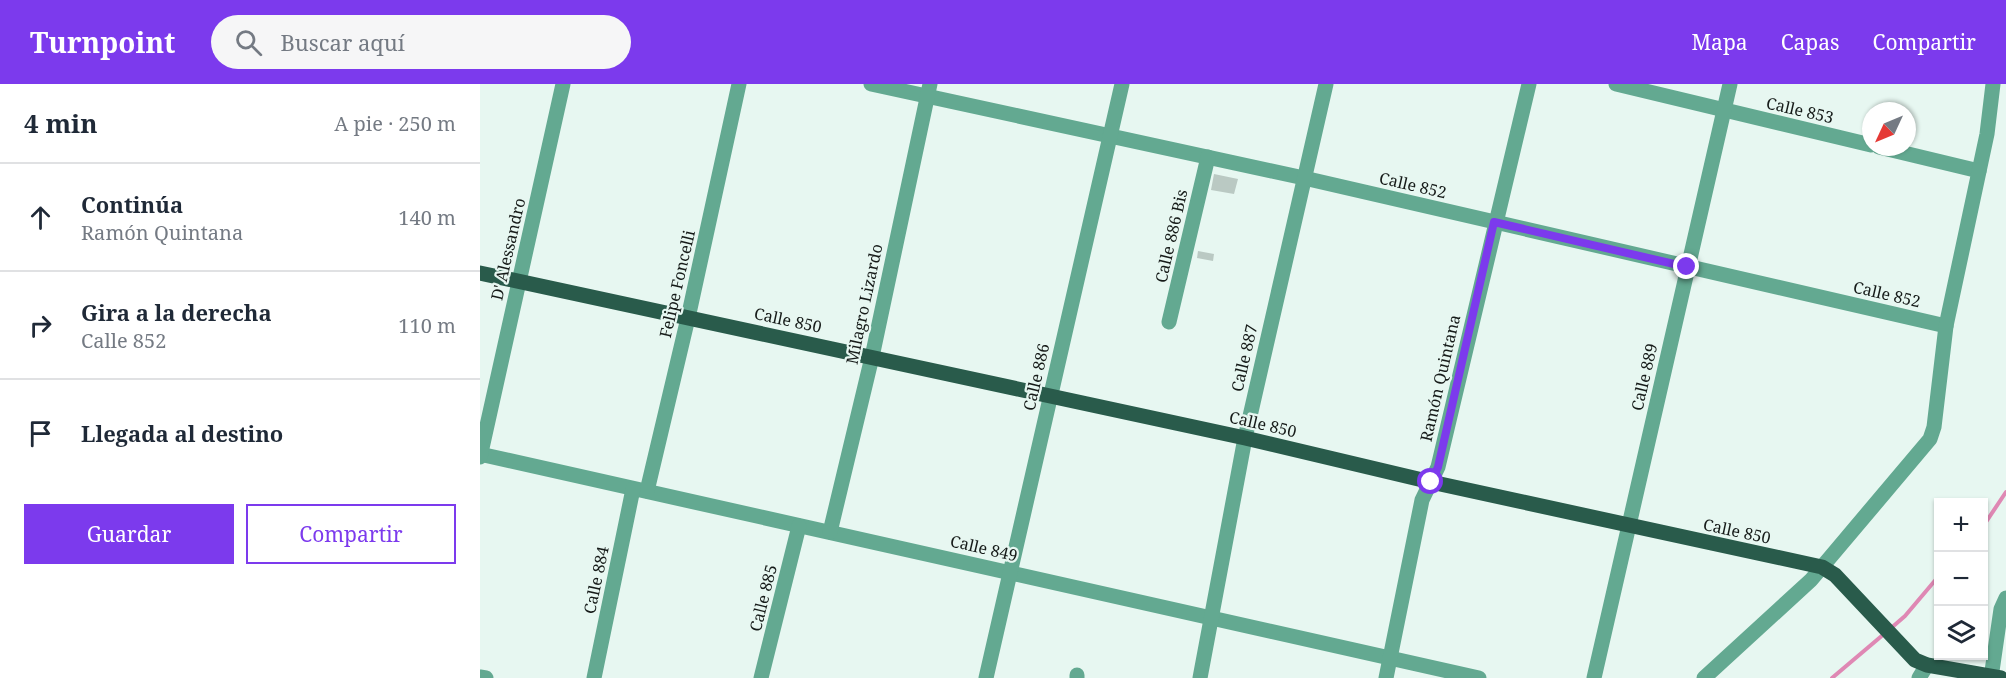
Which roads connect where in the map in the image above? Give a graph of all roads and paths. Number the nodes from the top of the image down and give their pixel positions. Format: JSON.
{"nodes":[{"id":1,"x":563,"y":84,"type":"edge"},
{"id":2,"x":739,"y":84,"type":"edge"},
{"id":3,"x":871,"y":84,"type":"edge"},
{"id":4,"x":1122,"y":84,"type":"edge"},
{"id":5,"x":1326,"y":84,"type":"edge"},
{"id":6,"x":1529,"y":84,"type":"edge"},
{"id":7,"x":1616,"y":84,"type":"edge"},
{"id":8,"x":1730,"y":84,"type":"edge"},
{"id":9,"x":1993,"y":84,"type":"edge"},
{"id":10,"x":929,"y":90,"type":"edge"},
{"id":11,"x":1725,"y":110,"type":"junction"},
{"id":12,"x":1110,"y":135,"type":"junction"},
{"id":13,"x":1862,"y":143,"type":"edge"},
{"id":14,"x":1916,"y":156,"type":"edge"},
{"id":15,"x":1208,"y":158,"type":"junction"},
{"id":16,"x":1980,"y":171,"type":"junction"},
{"id":17,"x":1304,"y":178,"type":"junction"},
{"id":18,"x":1494,"y":222,"type":"junction"},
{"id":19,"x":1687,"y":267,"type":"junction"},
{"id":20,"x":480,"y":273,"type":"edge"},
{"id":21,"x":519,"y":281,"type":"junction"},
{"id":22,"x":688,"y":318,"type":"junction"},
{"id":23,"x":1169,"y":322,"type":"dead end"},
{"id":24,"x":1946,"y":326,"type":"junction"},
{"id":25,"x":872,"y":357,"type":"junction"},
{"id":26,"x":1051,"y":396,"type":"junction"},
{"id":27,"x":1245,"y":438,"type":"junction"},
{"id":28,"x":480,"y":455,"type":"edge"},
{"id":29,"x":1431,"y":482,"type":"junction"},
{"id":30,"x":640,"y":490,"type":"junction"},
{"id":31,"x":799,"y":526,"type":"junction"},
{"id":32,"x":1628,"y":526,"type":"junction"},
{"id":33,"x":830,"y":531,"type":"junction"},
{"id":34,"x":1822,"y":567,"type":"junction"},
{"id":35,"x":1010,"y":572,"type":"junction"},
{"id":36,"x":2005,"y":599,"type":"edge"},
{"id":37,"x":1212,"y":617,"type":"junction"},
{"id":38,"x":1389,"y":657,"type":"junction"},
{"id":39,"x":1923,"y":672,"type":"edge"},
{"id":40,"x":480,"y":677,"type":"edge"},
{"id":41,"x":486,"y":678,"type":"edge"},
{"id":42,"x":594,"y":678,"type":"edge"},
{"id":43,"x":761,"y":678,"type":"edge"},
{"id":44,"x":986,"y":678,"type":"edge"},
{"id":45,"x":1200,"y":678,"type":"edge"},
{"id":46,"x":1386,"y":678,"type":"edge"},
{"id":47,"x":1479,"y":678,"type":"edge"},
{"id":48,"x":1594,"y":678,"type":"edge"},
{"id":49,"x":1704,"y":678,"type":"edge"},
{"id":50,"x":1995,"y":678,"type":"edge"}],
"edges":[{"from":1,"to":21,"type":"street","name":"D' Alessandro"},
{"from":2,"to":22,"type":"street","name":"Felipe Foncelli"},
{"from":3,"to":10,"type":"street","name":"Calle 852"},
{"from":4,"to":12,"type":"street","name":"Calle 886"},
{"from":5,"to":17,"type":"street","name":"Calle 887"},
{"from":6,"to":18,"type":"street","name":"Ramón Quintana"},
{"from":7,"to":11,"type":"street","name":"Calle 853"},
{"from":8,"to":11,"type":"street","name":"Calle 889"},
{"from":9,"to":16,"type":"street"},
{"from":10,"to":12,"type":"street","name":"Calle 852"},
{"from":10,"to":25,"type":"street","name":"Milagro Lizardo"},
{"from":11,"to":13,"type":"street","name":"Calle 853"},
{"from":11,"to":19,"type":"street","name":"Calle 889"},
{"from":12,"to":15,"type":"street","name":"Calle 852"},
{"from":12,"to":26,"type":"street","name":"Calle 886"},
{"from":14,"to":16,"type":"street"},
{"from":15,"to":17,"type":"street","name":"Calle 852"},
{"from":15,"to":23,"type":"street","name":"Calle 886 Bis"},
{"from":16,"to":24,"type":"street"},
{"from":17,"to":18,"type":"street","name":"Calle 852"},
{"from":17,"to":27,"type":"street","name":"Calle 887"},
{"from":18,"to":19,"type":"street","name":"Calle 852"},
{"from":18,"to":29,"type":"street","name":"Ramón Quintana"},
{"from":19,"to":24,"type":"street","name":"Calle 852"},
{"from":19,"to":32,"type":"street","name":"Calle 889"},
{"from":20,"to":21,"type":"main road","name":"Calle 850"},
{"from":21,"to":22,"type":"main road","name":"Calle 850"},
{"from":21,"to":28,"type":"street","name":"D' Alessandro"},
{"from":22,"to":25,"type":"main road","name":"Calle 850"},
{"from":22,"to":30,"type":"street","name":"Felipe Foncelli"},
{"from":24,"to":34,"type":"street"},
{"from":25,"to":26,"type":"main road","name":"Calle 850"},
{"from":25,"to":33,"type":"street","name":"Milagro Lizardo"},
{"from":26,"to":27,"type":"main road","name":"Calle 850"},
{"from":26,"to":35,"type":"street","name":"Calle 886"},
{"from":27,"to":29,"type":"main road","name":"Calle 850"},
{"from":27,"to":37,"type":"street","name":"Calle 887"},
{"from":28,"to":30,"type":"street","name":"Calle 849"},
{"from":29,"to":32,"type":"main road","name":"Calle 850"},
{"from":29,"to":38,"type":"street","name":"Ramón Quintana"},
{"from":30,"to":31,"type":"street","name":"Calle 849"},
{"from":30,"to":42,"type":"street","name":"Calle 884"},
{"from":31,"to":33,"type":"street","name":"Calle 849"},
{"from":31,"to":43,"type":"street","name":"Calle 885"},
{"from":32,"to":34,"type":"main road","name":"Calle 850"},
{"from":32,"to":48,"type":"street","name":"Calle 889"},
{"from":33,"to":35,"type":"street","name":"Calle 849"},
{"from":34,"to":39,"type":"main road","name":"Calle 850"},
{"from":34,"to":49,"type":"street"},
{"from":35,"to":37,"type":"street","name":"Calle 849"},
{"from":35,"to":44,"type":"street","name":"Calle 886"},
{"from":36,"to":50,"type":"street"},
{"from":37,"to":38,"type":"street","name":"Calle 849"},
{"from":37,"to":45,"type":"street","name":"Calle 887"},
{"from":38,"to":46,"type":"street","name":"Ramón Quintana"},
{"from":38,"to":47,"type":"street","name":"Calle 849"},
{"from":39,"to":50,"type":"main road","name":"Calle 850"},
{"from":40,"to":41,"type":"street"}]}
